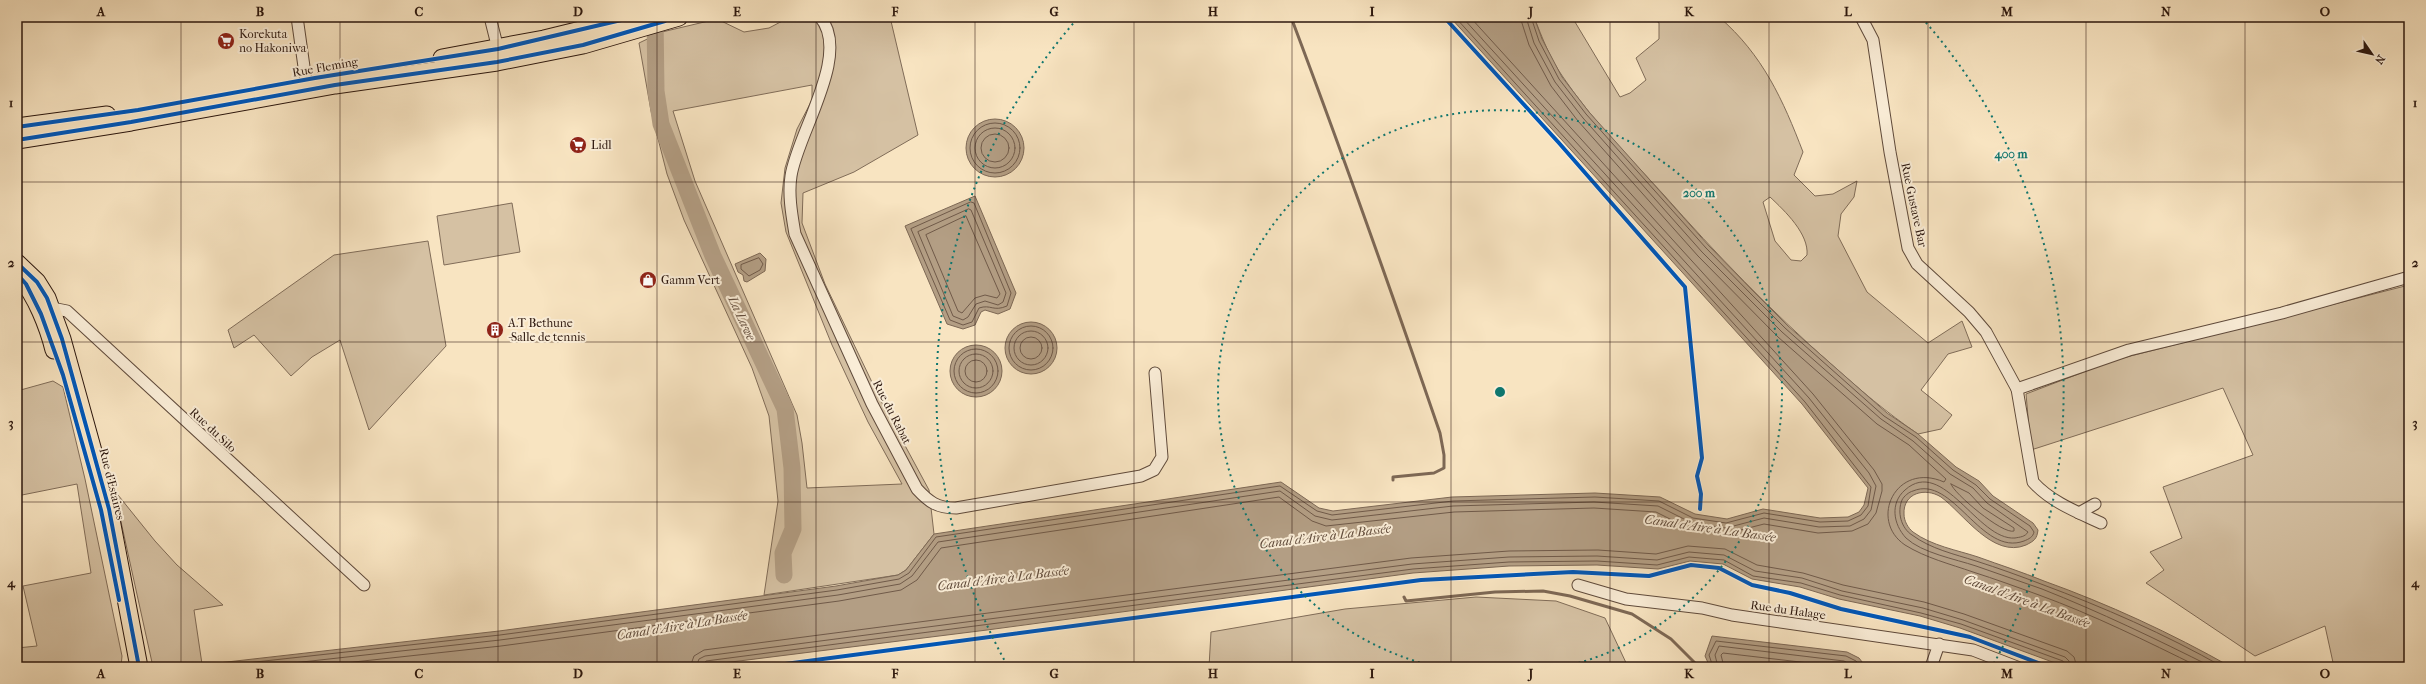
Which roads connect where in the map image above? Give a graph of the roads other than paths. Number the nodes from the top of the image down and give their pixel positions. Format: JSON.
{"nodes":[{"id":1,"x":297,"y":17,"type":"edge"},
{"id":2,"x":490,"y":17,"type":"edge"},
{"id":3,"x":820,"y":17,"type":"edge"},
{"id":4,"x":1861,"y":17,"type":"edge"},
{"id":5,"x":672,"y":19,"type":"edge"},
{"id":6,"x":638,"y":22,"type":"edge"},
{"id":7,"x":498,"y":49,"type":"junction"},
{"id":8,"x":306,"y":81,"type":"junction"},
{"id":9,"x":17,"y":127,"type":"edge"},
{"id":10,"x":17,"y":140,"type":"edge"},
{"id":11,"x":17,"y":263,"type":"edge"},
{"id":12,"x":2409,"y":277,"type":"edge"},
{"id":13,"x":22,"y":279,"type":"edge"},
{"id":14,"x":46,"y":312,"type":"junction"},
{"id":15,"x":1155,"y":373,"type":"dead end"},
{"id":16,"x":2017,"y":389,"type":"junction"},
{"id":17,"x":2095,"y":504,"type":"dead end"},
{"id":18,"x":2080,"y":513,"type":"junction"},
{"id":19,"x":2101,"y":523,"type":"dead end"},
{"id":20,"x":364,"y":585,"type":"dead end"},
{"id":21,"x":1578,"y":585,"type":"dead end"},
{"id":22,"x":1939,"y":644,"type":"junction"},
{"id":23,"x":132,"y":667,"type":"edge"},
{"id":24,"x":139,"y":667,"type":"edge"},
{"id":25,"x":1931,"y":667,"type":"edge"},
{"id":26,"x":2017,"y":667,"type":"edge"}],
"edges":[{"from":1,"to":8,"type":"street"},
{"from":2,"to":7,"type":"street"},
{"from":3,"to":15,"type":"street","name":"Rue du Rabat"},
{"from":4,"to":16,"type":"street","name":"Rue Gustave Bar"},
{"from":5,"to":6,"type":"main road","name":"Rue Fleming"},
{"from":6,"to":7,"type":"main road","name":"Rue Fleming"},
{"from":6,"to":10,"type":"main road","name":"Rue Fleming"},
{"from":7,"to":8,"type":"main road","name":"Rue Fleming"},
{"from":8,"to":9,"type":"main road","name":"Rue Fleming"},
{"from":11,"to":14,"type":"main road"},
{"from":12,"to":16,"type":"street"},
{"from":13,"to":14,"type":"main road"},
{"from":14,"to":20,"type":"street","name":"Rue du Silo"},
{"from":14,"to":23,"type":"main road"},
{"from":14,"to":24,"type":"main road","name":"Rue d'Estaires"},
{"from":16,"to":18,"type":"street","name":"Rue Gustave Bar"},
{"from":17,"to":18,"type":"street"},
{"from":18,"to":19,"type":"street","name":"Rue Gustave Bar"},
{"from":21,"to":22,"type":"street","name":"Rue du Halage"},
{"from":22,"to":25,"type":"street"},
{"from":22,"to":26,"type":"street","name":"Rue du Halage"}]}
